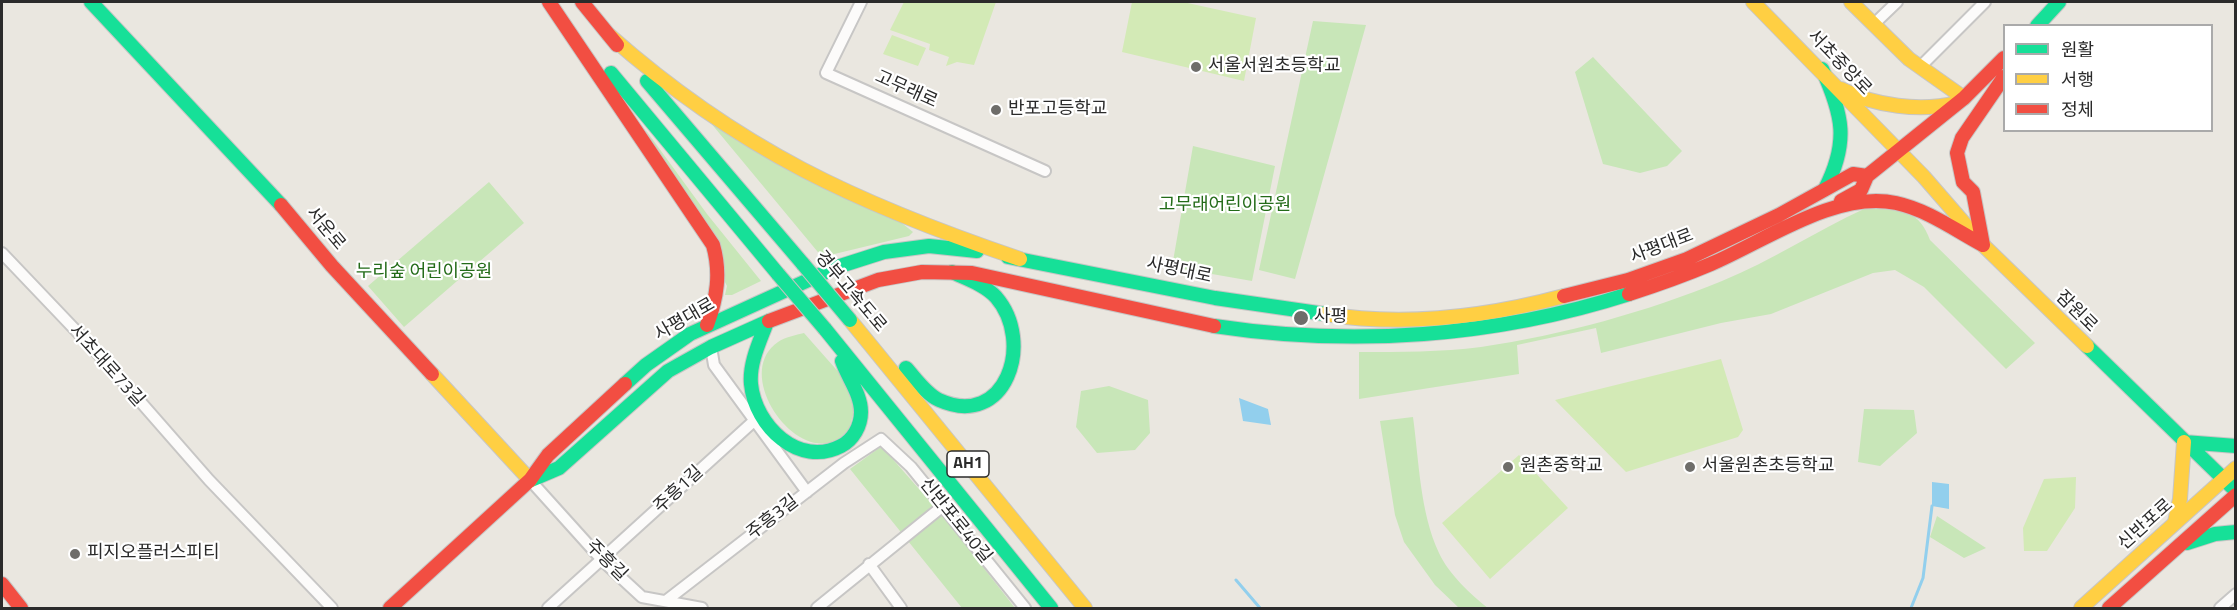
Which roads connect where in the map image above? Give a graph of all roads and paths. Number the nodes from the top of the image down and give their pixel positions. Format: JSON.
{"nodes":[{"id":1,"x":91,"y":2,"type":"edge"},
{"id":2,"x":550,"y":2,"type":"edge"},
{"id":3,"x":582,"y":2,"type":"edge"},
{"id":4,"x":861,"y":2,"type":"edge"},
{"id":5,"x":1753,"y":2,"type":"edge"},
{"id":6,"x":1851,"y":2,"type":"edge"},
{"id":7,"x":1897,"y":2,"type":"edge"},
{"id":8,"x":1985,"y":2,"type":"edge"},
{"id":9,"x":2059,"y":2,"type":"edge"},
{"id":10,"x":2042,"y":22,"type":"edge"},
{"id":11,"x":1874,"y":24,"type":"junction"},
{"id":12,"x":609,"y":35,"type":"junction"},
{"id":13,"x":2003,"y":59,"type":"edge"},
{"id":14,"x":1920,"y":67,"type":"junction"},
{"id":15,"x":1822,"y":69,"type":"junction"},
{"id":16,"x":2003,"y":78,"type":"edge"},
{"id":17,"x":1841,"y":89,"type":"junction"},
{"id":18,"x":1962,"y":100,"type":"junction"},
{"id":19,"x":1899,"y":151,"type":"junction"},
{"id":20,"x":1045,"y":171,"type":"dead end"},
{"id":21,"x":1867,"y":176,"type":"junction"},
{"id":22,"x":1821,"y":192,"type":"junction"},
{"id":23,"x":1819,"y":213,"type":"junction"},
{"id":24,"x":1788,"y":228,"type":"junction"},
{"id":25,"x":1983,"y":245,"type":"junction"},
{"id":26,"x":2,"y":253,"type":"edge"},
{"id":27,"x":1020,"y":259,"type":"junction"},
{"id":28,"x":952,"y":272,"type":"junction"},
{"id":29,"x":767,"y":322,"type":"junction"},
{"id":30,"x":707,"y":325,"type":"junction"},
{"id":31,"x":835,"y":341,"type":"junction"},
{"id":32,"x":869,"y":342,"type":"junction"},
{"id":33,"x":711,"y":347,"type":"junction"},
{"id":34,"x":754,"y":420,"type":"junction"},
{"id":35,"x":880,"y":439,"type":"joint"},
{"id":36,"x":2184,"y":442,"type":"junction"},
{"id":37,"x":2235,"y":446,"type":"edge"},
{"id":38,"x":2235,"y":468,"type":"edge"},
{"id":39,"x":2223,"y":479,"type":"junction"},
{"id":40,"x":530,"y":480,"type":"junction"},
{"id":41,"x":807,"y":492,"type":"junction"},
{"id":42,"x":2235,"y":493,"type":"edge"},
{"id":43,"x":943,"y":506,"type":"junction"},
{"id":44,"x":2174,"y":523,"type":"junction"},
{"id":45,"x":2235,"y":532,"type":"edge"},
{"id":46,"x":2174,"y":550,"type":"junction"},
{"id":47,"x":603,"y":561,"type":"junction"},
{"id":48,"x":869,"y":564,"type":"junction"},
{"id":49,"x":2,"y":584,"type":"edge"},
{"id":50,"x":2235,"y":594,"type":"edge"},
{"id":51,"x":666,"y":604,"type":"edge"},
{"id":52,"x":21,"y":609,"type":"edge"},
{"id":53,"x":332,"y":609,"type":"edge"},
{"id":54,"x":390,"y":609,"type":"edge"},
{"id":55,"x":548,"y":609,"type":"edge"},
{"id":56,"x":702,"y":609,"type":"edge"},
{"id":57,"x":817,"y":609,"type":"edge"},
{"id":58,"x":901,"y":609,"type":"edge"},
{"id":59,"x":1025,"y":609,"type":"edge"},
{"id":60,"x":1051,"y":609,"type":"edge"},
{"id":61,"x":1086,"y":609,"type":"edge"},
{"id":62,"x":2081,"y":609,"type":"edge"},
{"id":63,"x":2109,"y":609,"type":"edge"},
{"id":64,"x":2220,"y":609,"type":"edge"}],
"edges":[{"from":1,"to":40,"type":"main road","name":"서운로"},
{"from":2,"to":30,"type":"main road"},
{"from":2,"to":31,"type":"main road","number":"AH1","bridge":true},
{"from":3,"to":12,"type":"main road","name":"경부고속도로","number":"AH1"},
{"from":4,"to":20,"type":"street","name":"고무래로"},
{"from":5,"to":15,"type":"main road","name":"서초중앙로"},
{"from":6,"to":11,"type":"main road"},
{"from":7,"to":11,"type":"street"},
{"from":8,"to":14,"type":"street"},
{"from":9,"to":10,"type":"main road"},
{"from":11,"to":14,"type":"main road"},
{"from":12,"to":27,"type":"main road"},
{"from":12,"to":32,"type":"main road","name":"경부고속도로","number":"AH1","bridge":true},
{"from":13,"to":18,"type":"main road","name":"사평대로"},
{"from":14,"to":18,"type":"main road"},
{"from":15,"to":17,"type":"main road","name":"서초중앙로"},
{"from":15,"to":22,"type":"main road"},
{"from":16,"to":25,"type":"main road"},
{"from":17,"to":18,"type":"main road"},
{"from":17,"to":19,"type":"main road","name":"서초중앙로"},
{"from":18,"to":19,"type":"main road","name":"사평대로"},
{"from":19,"to":21,"type":"main road","name":"사평대로"},
{"from":19,"to":25,"type":"main road","name":"잠원로"},
{"from":21,"to":22,"type":"main road","name":"사평대로"},
{"from":21,"to":23,"type":"main road","name":"사평대로"},
{"from":22,"to":24,"type":"main road"},
{"from":22,"to":27,"type":"main road","name":"사평대로"},
{"from":23,"to":24,"type":"main road","name":"사평대로"},
{"from":23,"to":25,"type":"main road"},
{"from":24,"to":28,"type":"main road","name":"사평대로"},
{"from":25,"to":36,"type":"main road","name":"잠원로"},
{"from":26,"to":53,"type":"street","name":"서초대로73길"},
{"from":27,"to":30,"type":"main road","name":"사평대로"},
{"from":28,"to":29,"type":"main road","name":"사평대로"},
{"from":28,"to":32,"type":"main road"},
{"from":29,"to":31,"type":"main road"},
{"from":29,"to":33,"type":"main road","name":"사평대로"},
{"from":30,"to":40,"type":"main road","name":"사평대로"},
{"from":31,"to":60,"type":"main road","number":"AH1"},
{"from":32,"to":61,"type":"main road","name":"경부고속도로","number":"AH1"},
{"from":33,"to":34,"type":"street","name":"사평대로"},
{"from":33,"to":40,"type":"main road","name":"사평대로"},
{"from":34,"to":41,"type":"street","name":"사평대로"},
{"from":34,"to":47,"type":"street","name":"주흥1길"},
{"from":35,"to":41,"type":"street","name":"주흥3길"},
{"from":35,"to":43,"type":"street","name":"신반포로40길"},
{"from":36,"to":37,"type":"main road"},
{"from":36,"to":39,"type":"main road","name":"잠원로"},
{"from":36,"to":44,"type":"main road"},
{"from":38,"to":39,"type":"main road","name":"신반포로"},
{"from":39,"to":42,"type":"main road","name":"잠원로"},
{"from":39,"to":44,"type":"main road","name":"신반포로"},
{"from":40,"to":47,"type":"street","name":"주흥길"},
{"from":40,"to":54,"type":"main road","name":"사평대로"},
{"from":41,"to":51,"type":"street","name":"주흥3길"},
{"from":42,"to":46,"type":"main road","name":"신반포로"},
{"from":43,"to":48,"type":"street"},
{"from":43,"to":59,"type":"street","name":"신반포로40길"},
{"from":44,"to":62,"type":"main road","name":"신반포로"},
{"from":45,"to":46,"type":"main road"},
{"from":46,"to":63,"type":"main road","name":"신반포로"},
{"from":47,"to":51,"type":"street","name":"주흥길"},
{"from":47,"to":55,"type":"street","name":"주흥1길"},
{"from":48,"to":57,"type":"street"},
{"from":48,"to":58,"type":"street"},
{"from":49,"to":52,"type":"main road"},
{"from":50,"to":64,"type":"street"},
{"from":51,"to":56,"type":"street","name":"주흥길"}]}
